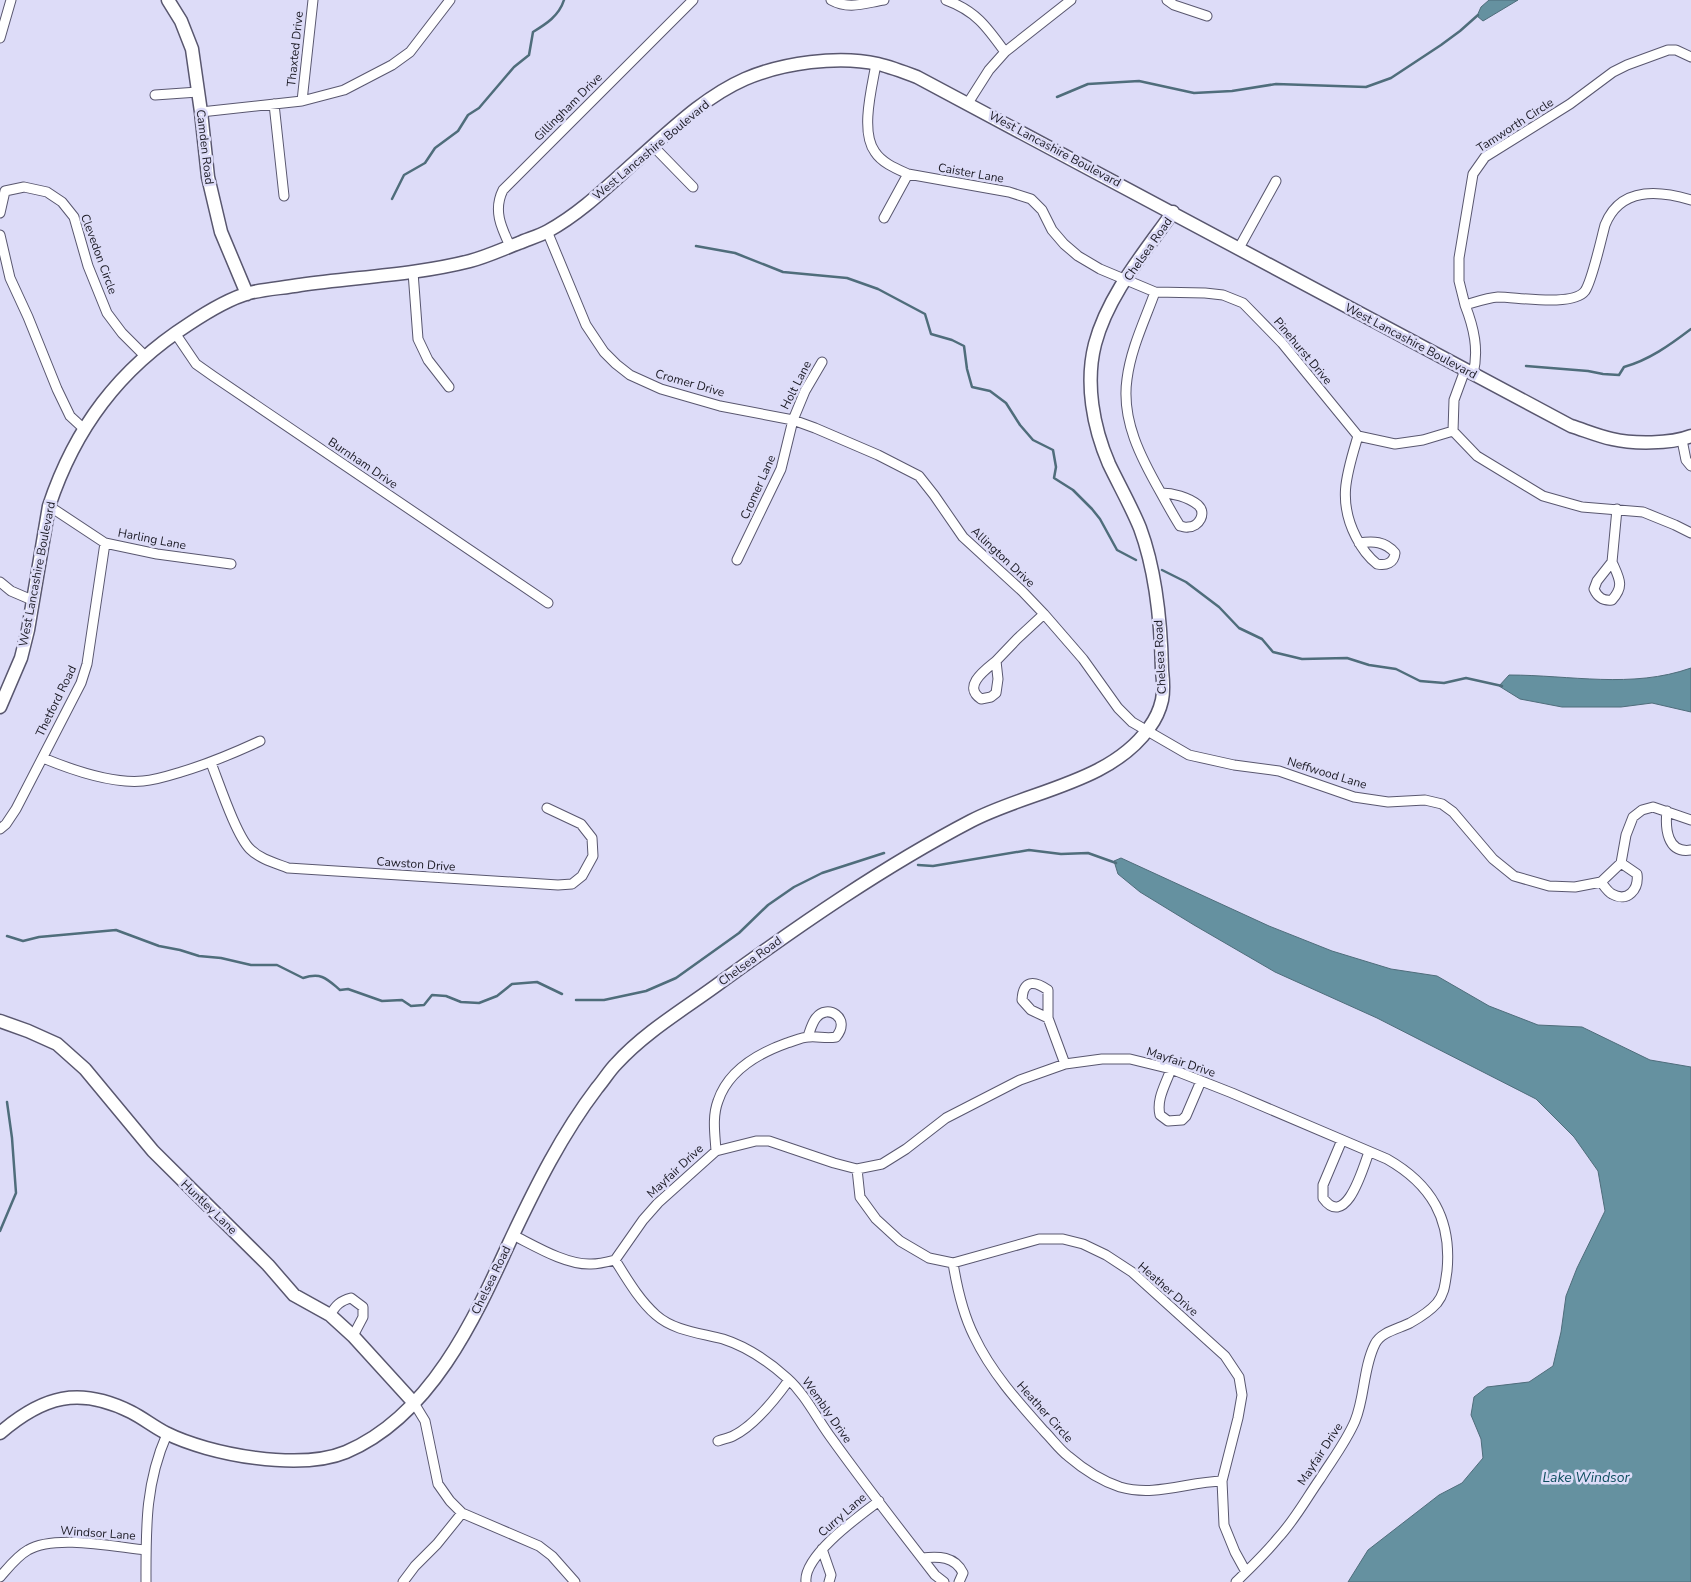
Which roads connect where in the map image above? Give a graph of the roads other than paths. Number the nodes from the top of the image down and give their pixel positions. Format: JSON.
{"nodes":[{"id":1,"x":10,"y":0,"type":"edge"},
{"id":2,"x":168,"y":0,"type":"edge"},
{"id":3,"x":314,"y":0,"type":"edge"},
{"id":4,"x":450,"y":0,"type":"edge"},
{"id":5,"x":693,"y":0,"type":"edge"},
{"id":6,"x":831,"y":0,"type":"edge"},
{"id":7,"x":884,"y":0,"type":"edge"},
{"id":8,"x":946,"y":0,"type":"edge"},
{"id":9,"x":1071,"y":0,"type":"edge"},
{"id":10,"x":1167,"y":0,"type":"edge"},
{"id":11,"x":1207,"y":16,"type":"dead end"},
{"id":12,"x":0,"y":38,"type":"edge"},
{"id":13,"x":1005,"y":52,"type":"junction"},
{"id":14,"x":1691,"y":57,"type":"edge"},
{"id":15,"x":876,"y":64,"type":"junction"},
{"id":16,"x":198,"y":92,"type":"junction"},
{"id":17,"x":155,"y":95,"type":"dead end"},
{"id":18,"x":302,"y":101,"type":"junction"},
{"id":19,"x":968,"y":103,"type":"junction"},
{"id":20,"x":274,"y":104,"type":"junction"},
{"id":21,"x":201,"y":112,"type":"junction"},
{"id":22,"x":653,"y":146,"type":"junction"},
{"id":23,"x":908,"y":174,"type":"junction"},
{"id":24,"x":1276,"y":182,"type":"dead end"},
{"id":25,"x":693,"y":187,"type":"dead end"},
{"id":26,"x":2,"y":190,"type":"edge"},
{"id":27,"x":284,"y":196,"type":"dead end"},
{"id":28,"x":1691,"y":200,"type":"edge"},
{"id":29,"x":1173,"y":212,"type":"junction"},
{"id":30,"x":0,"y":213,"type":"edge"},
{"id":31,"x":884,"y":218,"type":"dead end"},
{"id":32,"x":547,"y":232,"type":"junction"},
{"id":33,"x":0,"y":236,"type":"edge"},
{"id":34,"x":510,"y":246,"type":"junction"},
{"id":35,"x":1239,"y":248,"type":"junction"},
{"id":36,"x":412,"y":272,"type":"junction"},
{"id":37,"x":1125,"y":280,"type":"junction"},
{"id":38,"x":1155,"y":292,"type":"junction"},
{"id":39,"x":247,"y":294,"type":"junction"},
{"id":40,"x":1464,"y":306,"type":"junction"},
{"id":41,"x":175,"y":333,"type":"junction"},
{"id":42,"x":145,"y":356,"type":"junction"},
{"id":43,"x":822,"y":362,"type":"dead end"},
{"id":44,"x":1469,"y":372,"type":"junction"},
{"id":45,"x":449,"y":387,"type":"dead end"},
{"id":46,"x":792,"y":420,"type":"junction"},
{"id":47,"x":84,"y":428,"type":"junction"},
{"id":48,"x":1453,"y":431,"type":"junction"},
{"id":49,"x":1358,"y":436,"type":"junction"},
{"id":50,"x":1686,"y":438,"type":"edge"},
{"id":51,"x":1691,"y":466,"type":"edge"},
{"id":52,"x":1160,"y":493,"type":"junction"},
{"id":53,"x":49,"y":506,"type":"junction"},
{"id":54,"x":1617,"y":509,"type":"junction"},
{"id":55,"x":1691,"y":533,"type":"edge"},
{"id":56,"x":106,"y":543,"type":"junction"},
{"id":57,"x":1359,"y":543,"type":"dead end"},
{"id":58,"x":737,"y":560,"type":"dead end"},
{"id":59,"x":1612,"y":562,"type":"dead end"},
{"id":60,"x":231,"y":564,"type":"dead end"},
{"id":61,"x":0,"y":582,"type":"edge"},
{"id":62,"x":32,"y":600,"type":"junction"},
{"id":63,"x":548,"y":603,"type":"dead end"},
{"id":64,"x":1044,"y":614,"type":"junction"},
{"id":65,"x":996,"y":661,"type":"dead end"},
{"id":66,"x":0,"y":707,"type":"edge"},
{"id":67,"x":1147,"y":732,"type":"junction"},
{"id":68,"x":260,"y":741,"type":"dead end"},
{"id":69,"x":43,"y":758,"type":"junction"},
{"id":70,"x":211,"y":763,"type":"junction"},
{"id":71,"x":547,"y":808,"type":"dead end"},
{"id":72,"x":1667,"y":811,"type":"junction"},
{"id":73,"x":1691,"y":820,"type":"edge"},
{"id":74,"x":0,"y":829,"type":"edge"},
{"id":75,"x":1691,"y":850,"type":"edge"},
{"id":76,"x":1621,"y":863,"type":"junction"},
{"id":77,"x":1601,"y":882,"type":"junction"},
{"id":78,"x":1048,"y":1018,"type":"dead end"},
{"id":79,"x":0,"y":1021,"type":"edge"},
{"id":80,"x":808,"y":1036,"type":"dead end"},
{"id":81,"x":1065,"y":1064,"type":"junction"},
{"id":82,"x":1171,"y":1069,"type":"junction"},
{"id":83,"x":1201,"y":1081,"type":"junction"},
{"id":84,"x":1342,"y":1140,"type":"junction"},
{"id":85,"x":716,"y":1151,"type":"junction"},
{"id":86,"x":1370,"y":1152,"type":"junction"},
{"id":87,"x":857,"y":1169,"type":"junction"},
{"id":88,"x":513,"y":1235,"type":"junction"},
{"id":89,"x":615,"y":1260,"type":"junction"},
{"id":90,"x":952,"y":1263,"type":"junction"},
{"id":91,"x":330,"y":1315,"type":"junction"},
{"id":92,"x":353,"y":1336,"type":"junction"},
{"id":93,"x":790,"y":1380,"type":"junction"},
{"id":94,"x":414,"y":1403,"type":"junction"},
{"id":95,"x":0,"y":1433,"type":"edge"},
{"id":96,"x":167,"y":1434,"type":"junction"},
{"id":97,"x":718,"y":1441,"type":"dead end"},
{"id":98,"x":1222,"y":1481,"type":"junction"},
{"id":99,"x":879,"y":1501,"type":"junction"},
{"id":100,"x":462,"y":1513,"type":"junction"},
{"id":101,"x":822,"y":1549,"type":"junction"},
{"id":102,"x":146,"y":1550,"type":"junction"},
{"id":103,"x":922,"y":1558,"type":"junction"},
{"id":104,"x":1246,"y":1572,"type":"junction"},
{"id":105,"x":0,"y":1576,"type":"edge"},
{"id":106,"x":146,"y":1582,"type":"edge"},
{"id":107,"x":403,"y":1582,"type":"edge"},
{"id":108,"x":575,"y":1582,"type":"edge"},
{"id":109,"x":806,"y":1582,"type":"edge"},
{"id":110,"x":829,"y":1582,"type":"edge"},
{"id":111,"x":944,"y":1582,"type":"edge"},
{"id":112,"x":959,"y":1582,"type":"edge"},
{"id":113,"x":1236,"y":1582,"type":"edge"}],
"edges":[{"from":1,"to":12,"type":"street"},
{"from":2,"to":16,"type":"street","name":"Camden Road"},
{"from":3,"to":18,"type":"street","name":"Thaxted Drive"},
{"from":4,"to":18,"type":"street","name":"Thaxted Drive"},
{"from":5,"to":34,"type":"street","name":"Gillingham Drive"},
{"from":6,"to":7,"type":"street"},
{"from":8,"to":13,"type":"street"},
{"from":9,"to":13,"type":"street"},
{"from":10,"to":11,"type":"street"},
{"from":13,"to":19,"type":"street"},
{"from":14,"to":40,"type":"street","name":"Tamworth Circle"},
{"from":15,"to":19,"type":"street","name":"West Lancashire Boulevard"},
{"from":15,"to":22,"type":"street","name":"West Lancashire Boulevard"},
{"from":15,"to":23,"type":"street","name":"Caister Lane"},
{"from":16,"to":17,"type":"street"},
{"from":16,"to":21,"type":"street","name":"Camden Road"},
{"from":18,"to":20,"type":"street","name":"Thaxted Drive"},
{"from":19,"to":29,"type":"street","name":"West Lancashire Boulevard"},
{"from":20,"to":21,"type":"street","name":"Thaxted Drive"},
{"from":20,"to":27,"type":"street"},
{"from":21,"to":39,"type":"street","name":"Camden Road"},
{"from":22,"to":25,"type":"street"},
{"from":22,"to":32,"type":"street","name":"West Lancashire Boulevard"},
{"from":23,"to":31,"type":"street"},
{"from":23,"to":37,"type":"street","name":"Caister Lane"},
{"from":24,"to":35,"type":"street"},
{"from":26,"to":30,"type":"street","name":"Clevedon Circle"},
{"from":26,"to":42,"type":"street","name":"Clevedon Circle"},
{"from":28,"to":40,"type":"street"},
{"from":29,"to":35,"type":"street","name":"West Lancashire Boulevard"},
{"from":29,"to":37,"type":"street","name":"Chelsea Road"},
{"from":32,"to":34,"type":"street","name":"West Lancashire Boulevard"},
{"from":32,"to":46,"type":"street","name":"Cromer Drive"},
{"from":33,"to":47,"type":"street"},
{"from":34,"to":36,"type":"street","name":"West Lancashire Boulevard"},
{"from":35,"to":44,"type":"street","name":"West Lancashire Boulevard"},
{"from":36,"to":39,"type":"street","name":"West Lancashire Boulevard"},
{"from":36,"to":45,"type":"street"},
{"from":37,"to":38,"type":"street","name":"Pinehurst Drive"},
{"from":37,"to":67,"type":"street","name":"Chelsea Road"},
{"from":38,"to":49,"type":"street","name":"Pinehurst Drive"},
{"from":38,"to":52,"type":"street"},
{"from":39,"to":41,"type":"street","name":"West Lancashire Boulevard"},
{"from":40,"to":44,"type":"street","name":"Tamworth Circle"},
{"from":41,"to":42,"type":"street","name":"West Lancashire Boulevard"},
{"from":41,"to":63,"type":"street","name":"Burnham Drive"},
{"from":42,"to":47,"type":"street","name":"West Lancashire Boulevard"},
{"from":43,"to":46,"type":"street","name":"Holt Lane"},
{"from":44,"to":48,"type":"street","name":"Tamworth Circle"},
{"from":44,"to":50,"type":"street","name":"West Lancashire Boulevard"},
{"from":46,"to":58,"type":"street","name":"Cromer Lane"},
{"from":46,"to":64,"type":"street","name":"Allington Drive"},
{"from":47,"to":53,"type":"street","name":"West Lancashire Boulevard"},
{"from":48,"to":49,"type":"street"},
{"from":48,"to":54,"type":"street"},
{"from":49,"to":57,"type":"street"},
{"from":50,"to":51,"type":"street"},
{"from":52,"to":52,"type":"street"},
{"from":53,"to":56,"type":"street","name":"Harling Lane"},
{"from":53,"to":62,"type":"street","name":"West Lancashire Boulevard"},
{"from":54,"to":55,"type":"street"},
{"from":54,"to":59,"type":"street"},
{"from":56,"to":60,"type":"street","name":"Harling Lane"},
{"from":56,"to":69,"type":"street","name":"Thetford Road"},
{"from":61,"to":62,"type":"street"},
{"from":62,"to":66,"type":"street","name":"West Lancashire Boulevard"},
{"from":64,"to":65,"type":"street"},
{"from":64,"to":67,"type":"street","name":"Allington Drive"},
{"from":67,"to":77,"type":"street","name":"Neffwood Lane"},
{"from":67,"to":88,"type":"street","name":"Chelsea Road"},
{"from":68,"to":70,"type":"street"},
{"from":69,"to":70,"type":"street"},
{"from":69,"to":74,"type":"street","name":"Thetford Road"},
{"from":70,"to":71,"type":"street","name":"Cawston Drive"},
{"from":72,"to":73,"type":"street"},
{"from":72,"to":75,"type":"street"},
{"from":72,"to":76,"type":"street"},
{"from":76,"to":77,"type":"street"},
{"from":76,"to":77,"type":"street"},
{"from":78,"to":81,"type":"street"},
{"from":79,"to":91,"type":"street","name":"Huntley Lane"},
{"from":80,"to":85,"type":"street"},
{"from":81,"to":82,"type":"street","name":"Mayfair Drive"},
{"from":81,"to":87,"type":"street","name":"Mayfair Drive"},
{"from":82,"to":83,"type":"street","name":"Mayfair Drive"},
{"from":82,"to":83,"type":"street"},
{"from":83,"to":84,"type":"street","name":"Mayfair Drive"},
{"from":84,"to":86,"type":"street","name":"Mayfair Drive"},
{"from":84,"to":86,"type":"street"},
{"from":85,"to":87,"type":"street","name":"Mayfair Drive"},
{"from":85,"to":89,"type":"street","name":"Mayfair Drive"},
{"from":86,"to":104,"type":"street","name":"Mayfair Drive"},
{"from":87,"to":90,"type":"street","name":"Heather Drive"},
{"from":88,"to":89,"type":"street"},
{"from":88,"to":94,"type":"street","name":"Chelsea Road"},
{"from":89,"to":93,"type":"street","name":"Wembly Drive"},
{"from":90,"to":98,"type":"street","name":"Heather Circle"},
{"from":90,"to":98,"type":"street","name":"Heather Drive"},
{"from":91,"to":92,"type":"street","name":"Huntley Lane"},
{"from":91,"to":92,"type":"street"},
{"from":92,"to":94,"type":"street","name":"Huntley Lane"},
{"from":93,"to":97,"type":"street"},
{"from":93,"to":99,"type":"street","name":"Wembly Drive"},
{"from":94,"to":96,"type":"street","name":"Chelsea Road"},
{"from":94,"to":100,"type":"street"},
{"from":95,"to":96,"type":"street","name":"Chelsea Road"},
{"from":96,"to":102,"type":"street"},
{"from":98,"to":104,"type":"street","name":"Heather Drive"},
{"from":99,"to":101,"type":"street","name":"Curry Lane"},
{"from":99,"to":103,"type":"street","name":"Wembly Drive"},
{"from":100,"to":107,"type":"street"},
{"from":100,"to":108,"type":"street"},
{"from":101,"to":109,"type":"street","name":"Curry Lane"},
{"from":101,"to":110,"type":"street","name":"Curry Lane"},
{"from":102,"to":105,"type":"street","name":"Windsor Lane"},
{"from":102,"to":106,"type":"street"},
{"from":103,"to":111,"type":"street","name":"Wembly Drive"},
{"from":103,"to":112,"type":"street"},
{"from":104,"to":113,"type":"street","name":"Mayfair Drive"}]}
